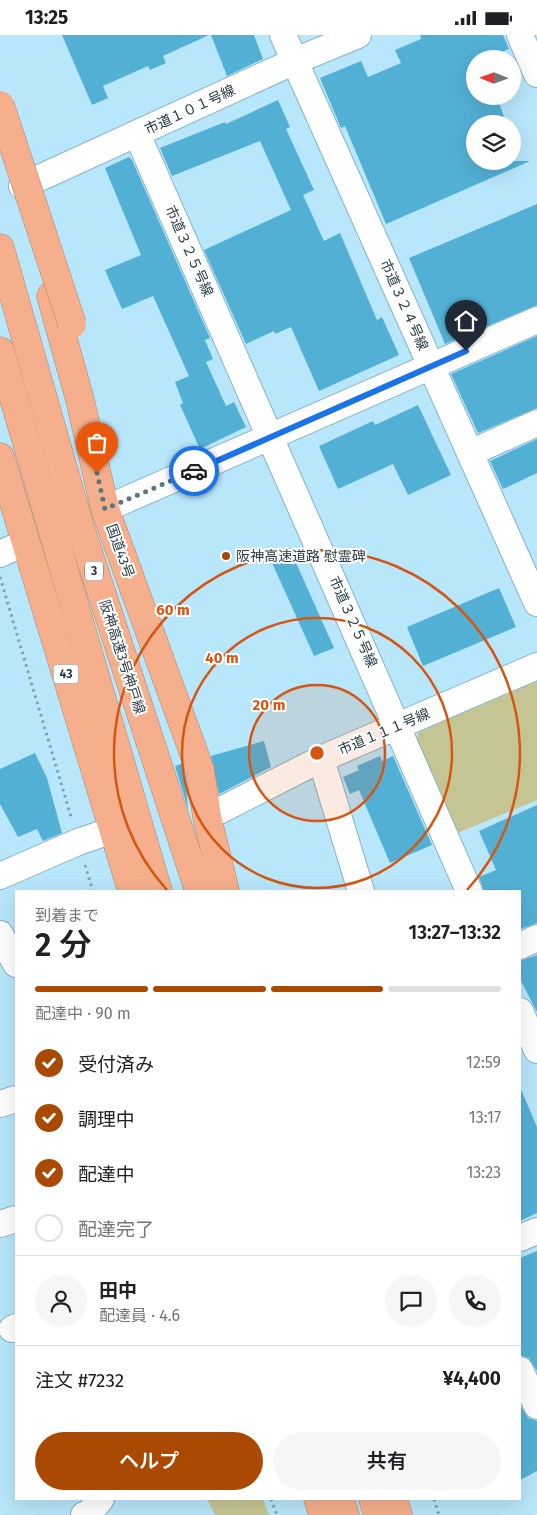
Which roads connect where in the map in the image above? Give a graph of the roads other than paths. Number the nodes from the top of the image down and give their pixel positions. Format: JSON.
{"nodes":[{"id":1,"x":283,"y":35,"type":"edge"},
{"id":2,"x":358,"y":35,"type":"edge"},
{"id":3,"x":520,"y":35,"type":"edge"},
{"id":4,"x":295,"y":61,"type":"junction"},
{"id":5,"x":537,"y":74,"type":"edge"},
{"id":6,"x":0,"y":105,"type":"edge"},
{"id":7,"x":0,"y":122,"type":"edge"},
{"id":8,"x":137,"y":134,"type":"junction"},
{"id":9,"x":22,"y":186,"type":"junction"},
{"id":10,"x":0,"y":248,"type":"edge"},
{"id":11,"x":537,"y":320,"type":"edge"},
{"id":12,"x":0,"y":351,"type":"edge"},
{"id":13,"x":431,"y":367,"type":"junction"},
{"id":14,"x":537,"y":423,"type":"edge"},
{"id":15,"x":272,"y":437,"type":"junction"},
{"id":16,"x":470,"y":453,"type":"junction"},
{"id":17,"x":0,"y":457,"type":"edge"},
{"id":18,"x":105,"y":509,"type":"junction"},
{"id":19,"x":26,"y":542,"type":"junction"},
{"id":20,"x":0,"y":554,"type":"edge"},
{"id":21,"x":537,"y":603,"type":"edge"},
{"id":22,"x":537,"y":667,"type":"edge"},
{"id":23,"x":398,"y":726,"type":"junction"},
{"id":24,"x":321,"y":759,"type":"junction"},
{"id":25,"x":207,"y":817,"type":"junction"},
{"id":26,"x":113,"y":830,"type":"junction"},
{"id":27,"x":0,"y":876,"type":"edge"},
{"id":28,"x":132,"y":890,"type":"edge"},
{"id":29,"x":158,"y":890,"type":"edge"},
{"id":30,"x":199,"y":890,"type":"edge"},
{"id":31,"x":225,"y":890,"type":"edge"},
{"id":32,"x":361,"y":890,"type":"edge"},
{"id":33,"x":469,"y":890,"type":"edge"},
{"id":34,"x":0,"y":934,"type":"edge"},
{"id":35,"x":537,"y":938,"type":"edge"},
{"id":36,"x":521,"y":946,"type":"edge"},
{"id":37,"x":15,"y":962,"type":"edge"},
{"id":38,"x":521,"y":1013,"type":"edge"},
{"id":39,"x":537,"y":1050,"type":"edge"},
{"id":40,"x":15,"y":1099,"type":"edge"},
{"id":41,"x":0,"y":1105,"type":"edge"},
{"id":42,"x":15,"y":1219,"type":"edge"},
{"id":43,"x":0,"y":1224,"type":"edge"},
{"id":44,"x":537,"y":1231,"type":"edge"},
{"id":45,"x":521,"y":1238,"type":"edge"},
{"id":46,"x":521,"y":1372,"type":"edge"},
{"id":47,"x":537,"y":1406,"type":"edge"},
{"id":48,"x":100,"y":1500,"type":"edge"},
{"id":49,"x":318,"y":1500,"type":"edge"},
{"id":50,"x":340,"y":1500,"type":"edge"},
{"id":51,"x":373,"y":1500,"type":"edge"},
{"id":52,"x":393,"y":1500,"type":"edge"},
{"id":53,"x":84,"y":1515,"type":"edge"},
{"id":54,"x":322,"y":1515,"type":"edge"},
{"id":55,"x":345,"y":1515,"type":"edge"},
{"id":56,"x":378,"y":1515,"type":"edge"},
{"id":57,"x":398,"y":1515,"type":"edge"}],
"edges":[{"from":1,"to":4,"type":"street","name":"市道３２４号線"},
{"from":2,"to":4,"type":"street","name":"市道１０１号線"},
{"from":3,"to":5,"type":"street"},
{"from":4,"to":8,"type":"street","name":"市道１０１号線"},
{"from":4,"to":13,"type":"street","name":"市道３２４号線"},
{"from":6,"to":18,"type":"highway","bridge":true},
{"from":7,"to":9,"type":"highway","name":"国道43号"},
{"from":8,"to":9,"type":"street","name":"市道１０１号線"},
{"from":8,"to":15,"type":"street","name":"市道３２５号線"},
{"from":9,"to":18,"type":"highway","name":"国道43号"},
{"from":10,"to":30,"type":"highway","name":"阪神高速3号神戸線","number":"3"},
{"from":11,"to":13,"type":"street"},
{"from":12,"to":29,"type":"highway","number":"3"},
{"from":13,"to":15,"type":"street"},
{"from":13,"to":16,"type":"street","name":"市道３２４号線"},
{"from":14,"to":16,"type":"street"},
{"from":15,"to":18,"type":"street"},
{"from":15,"to":23,"type":"street","name":"市道３２５号線"},
{"from":16,"to":21,"type":"street","name":"市道３２４号線"},
{"from":17,"to":19,"type":"highway","number":"43"},
{"from":18,"to":25,"type":"highway","name":"国道43号"},
{"from":19,"to":20,"type":"street"},
{"from":19,"to":26,"type":"highway","number":"43"},
{"from":22,"to":23,"type":"street","name":"市道１１１号線"},
{"from":23,"to":24,"type":"street","name":"市道１１１号線"},
{"from":23,"to":33,"type":"street","name":"市道３２５号線"},
{"from":24,"to":25,"type":"street","name":"市道１１１号線"},
{"from":24,"to":32,"type":"street"},
{"from":25,"to":31,"type":"highway","name":"国道43号"},
{"from":26,"to":27,"type":"street"},
{"from":26,"to":28,"type":"highway","number":"43"},
{"from":34,"to":37,"type":"street"},
{"from":35,"to":36,"type":"street"},
{"from":38,"to":39,"type":"street"},
{"from":40,"to":41,"type":"street"},
{"from":42,"to":43,"type":"street"},
{"from":44,"to":45,"type":"street"},
{"from":46,"to":47,"type":"street"},
{"from":48,"to":53,"type":"street"},
{"from":49,"to":54,"type":"highway"},
{"from":50,"to":55,"type":"highway"},
{"from":51,"to":56,"type":"highway"},
{"from":52,"to":57,"type":"highway"}]}
